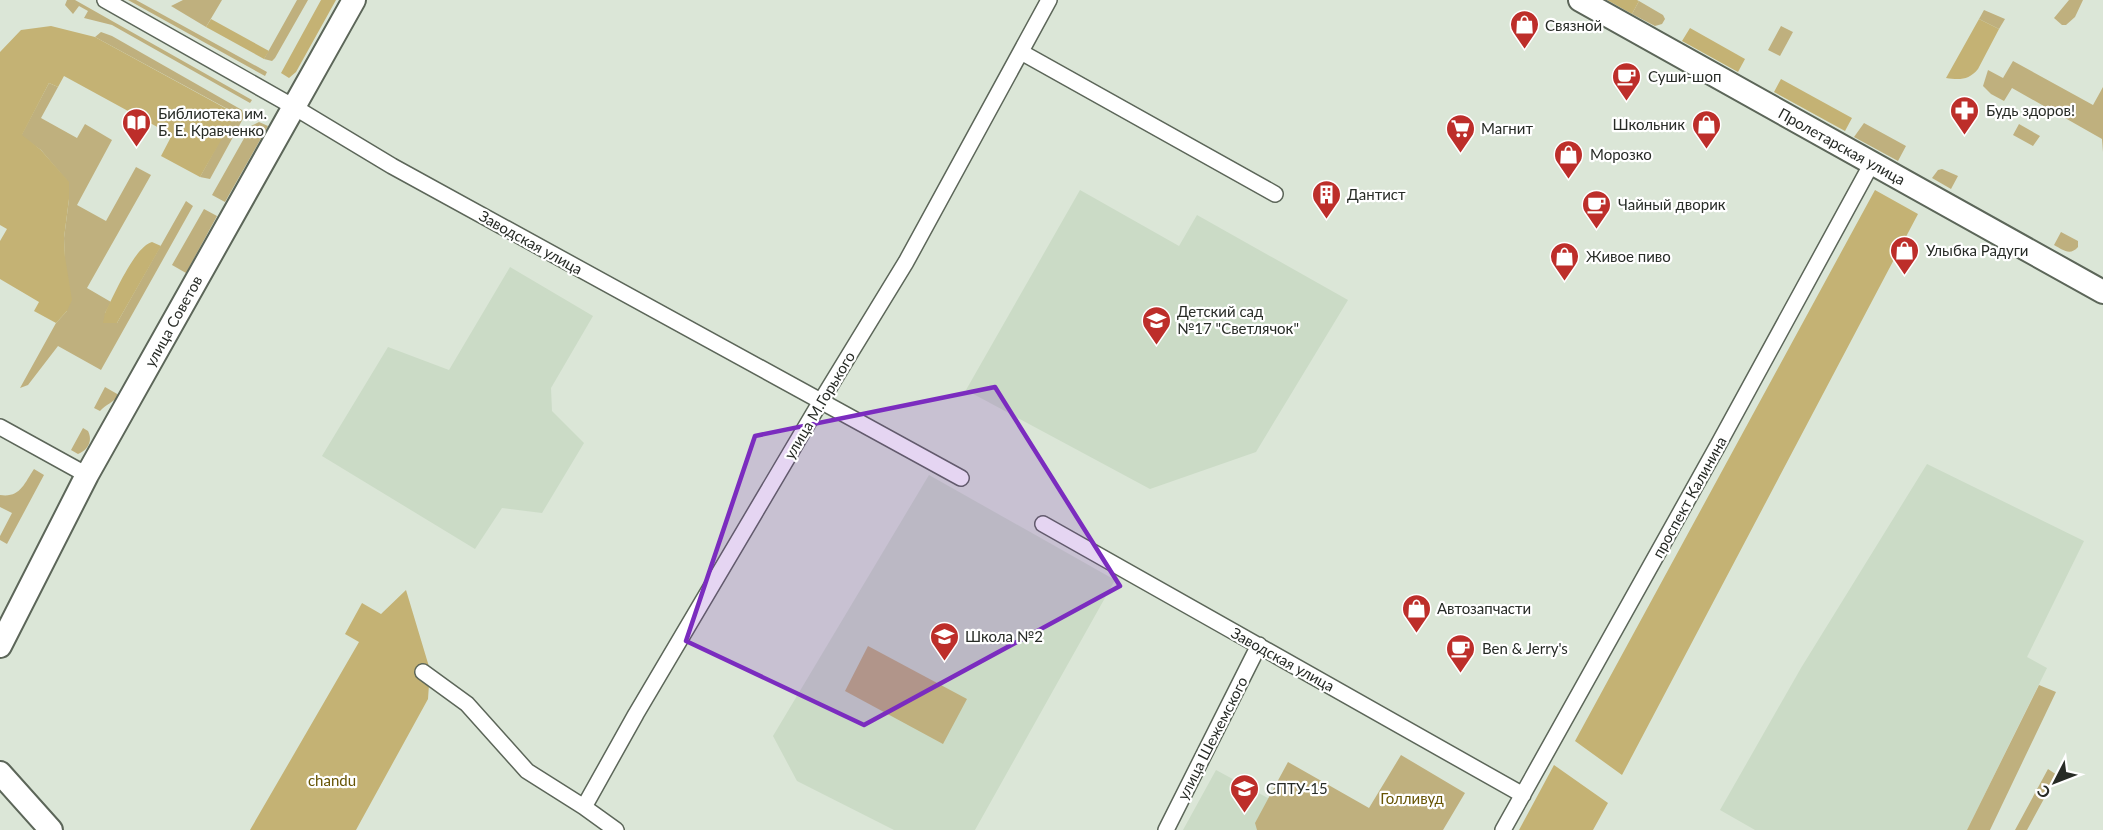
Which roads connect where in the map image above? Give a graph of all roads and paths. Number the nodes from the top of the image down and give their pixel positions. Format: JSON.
{"nodes":[{"id":1,"x":105,"y":0,"type":"edge"},
{"id":2,"x":354,"y":0,"type":"edge"},
{"id":3,"x":1049,"y":0,"type":"edge"},
{"id":4,"x":1580,"y":0,"type":"edge"},
{"id":5,"x":1021,"y":52,"type":"junction"},
{"id":6,"x":294,"y":107,"type":"junction"},
{"id":7,"x":1872,"y":163,"type":"junction"},
{"id":8,"x":1275,"y":194,"type":"dead end"},
{"id":9,"x":2103,"y":292,"type":"edge"},
{"id":10,"x":821,"y":401,"type":"junction"},
{"id":11,"x":0,"y":427,"type":"edge"},
{"id":12,"x":87,"y":476,"type":"junction"},
{"id":13,"x":961,"y":478,"type":"dead end"},
{"id":14,"x":1043,"y":524,"type":"dead end"},
{"id":15,"x":1259,"y":645,"type":"junction"},
{"id":16,"x":0,"y":646,"type":"edge"},
{"id":17,"x":423,"y":672,"type":"dead end"},
{"id":18,"x":0,"y":773,"type":"edge"},
{"id":19,"x":1523,"y":795,"type":"junction"},
{"id":20,"x":584,"y":807,"type":"junction"},
{"id":21,"x":51,"y":830,"type":"edge"},
{"id":22,"x":616,"y":830,"type":"edge"},
{"id":23,"x":1166,"y":830,"type":"edge"},
{"id":24,"x":1503,"y":830,"type":"edge"}],
"edges":[{"from":1,"to":6,"type":"street","name":"Заводская улица"},
{"from":2,"to":6,"type":"street","name":"улица Советов"},
{"from":3,"to":5,"type":"street","name":"улица М.Горького"},
{"from":4,"to":7,"type":"street","name":"Пролетарская улица"},
{"from":5,"to":8,"type":"street"},
{"from":5,"to":10,"type":"street","name":"улица М.Горького"},
{"from":6,"to":10,"type":"street","name":"Заводская улица"},
{"from":6,"to":12,"type":"street","name":"улица Советов"},
{"from":7,"to":9,"type":"street","name":"Пролетарская улица"},
{"from":7,"to":19,"type":"street","name":"проспект Калинина"},
{"from":10,"to":13,"type":"street","name":"Заводская улица"},
{"from":10,"to":20,"type":"street","name":"улица М.Горького"},
{"from":11,"to":12,"type":"street"},
{"from":12,"to":16,"type":"street","name":"улица Советов"},
{"from":14,"to":15,"type":"street","name":"Заводская улица"},
{"from":15,"to":19,"type":"street","name":"Заводская улица"},
{"from":15,"to":23,"type":"street","name":"улица Шежемского"},
{"from":17,"to":20,"type":"street"},
{"from":18,"to":21,"type":"street"},
{"from":19,"to":24,"type":"street","name":"проспект Калинина"},
{"from":20,"to":22,"type":"street"}]}
